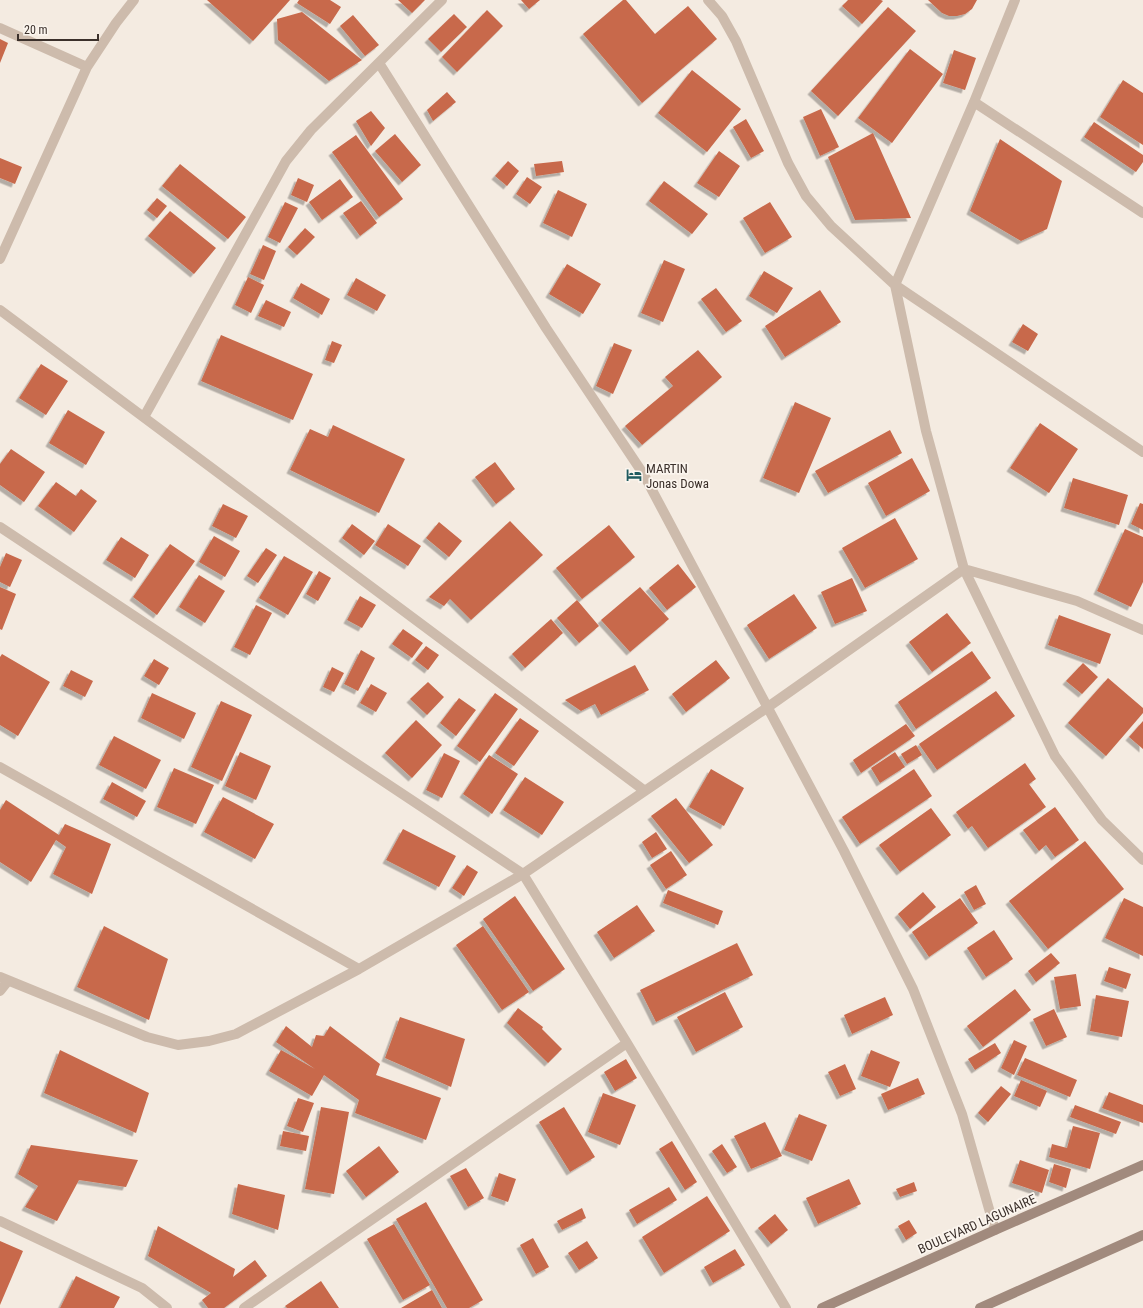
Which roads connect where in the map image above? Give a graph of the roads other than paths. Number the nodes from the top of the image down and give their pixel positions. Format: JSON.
{"nodes":[{"id":1,"x":134,"y":0,"type":"edge"},
{"id":2,"x":442,"y":0,"type":"edge"},
{"id":3,"x":708,"y":0,"type":"edge"},
{"id":4,"x":1015,"y":0,"type":"edge"},
{"id":5,"x":0,"y":28,"type":"edge"},
{"id":6,"x":379,"y":63,"type":"junction"},
{"id":7,"x":87,"y":67,"type":"junction"},
{"id":8,"x":974,"y":102,"type":"junction"},
{"id":9,"x":1143,"y":213,"type":"edge"},
{"id":10,"x":0,"y":259,"type":"edge"},
{"id":11,"x":896,"y":285,"type":"junction"},
{"id":12,"x":0,"y":310,"type":"edge"},
{"id":13,"x":144,"y":417,"type":"junction"},
{"id":14,"x":1143,"y":452,"type":"edge"},
{"id":15,"x":0,"y":527,"type":"edge"},
{"id":16,"x":964,"y":569,"type":"junction"},
{"id":17,"x":1143,"y":630,"type":"edge"},
{"id":18,"x":768,"y":707,"type":"junction"},
{"id":19,"x":0,"y":767,"type":"edge"},
{"id":20,"x":645,"y":791,"type":"junction"},
{"id":21,"x":1143,"y":860,"type":"edge"},
{"id":22,"x":523,"y":874,"type":"junction"},
{"id":23,"x":359,"y":969,"type":"junction"},
{"id":24,"x":4,"y":979,"type":"edge"},
{"id":25,"x":0,"y":990,"type":"edge"},
{"id":26,"x":627,"y":1043,"type":"junction"},
{"id":27,"x":1143,"y":1165,"type":"edge"},
{"id":28,"x":0,"y":1221,"type":"edge"},
{"id":29,"x":995,"y":1230,"type":"junction"},
{"id":30,"x":1143,"y":1235,"type":"edge"},
{"id":31,"x":167,"y":1308,"type":"edge"},
{"id":32,"x":244,"y":1308,"type":"edge"},
{"id":33,"x":786,"y":1308,"type":"edge"},
{"id":34,"x":822,"y":1308,"type":"edge"},
{"id":35,"x":980,"y":1308,"type":"edge"}],
"edges":[{"from":1,"to":7,"type":"street"},
{"from":2,"to":6,"type":"street"},
{"from":3,"to":11,"type":"street"},
{"from":4,"to":8,"type":"street"},
{"from":5,"to":7,"type":"street"},
{"from":6,"to":13,"type":"street"},
{"from":6,"to":18,"type":"street"},
{"from":7,"to":10,"type":"street"},
{"from":8,"to":9,"type":"street"},
{"from":8,"to":11,"type":"street"},
{"from":11,"to":14,"type":"street"},
{"from":11,"to":16,"type":"street"},
{"from":12,"to":13,"type":"street"},
{"from":13,"to":20,"type":"street"},
{"from":15,"to":22,"type":"street"},
{"from":16,"to":17,"type":"street"},
{"from":16,"to":18,"type":"street"},
{"from":16,"to":21,"type":"street"},
{"from":18,"to":20,"type":"street"},
{"from":18,"to":29,"type":"street"},
{"from":19,"to":23,"type":"street"},
{"from":20,"to":22,"type":"street"},
{"from":22,"to":23,"type":"street"},
{"from":22,"to":26,"type":"street"},
{"from":23,"to":24,"type":"street"},
{"from":24,"to":25,"type":"street"},
{"from":26,"to":32,"type":"street"},
{"from":26,"to":33,"type":"street"},
{"from":27,"to":29,"type":"main road","name":"BOULEVARD LAGUNAIRE"},
{"from":28,"to":31,"type":"street"},
{"from":29,"to":34,"type":"main road","name":"BOULEVARD LAGUNAIRE"},
{"from":30,"to":35,"type":"main road"}]}
